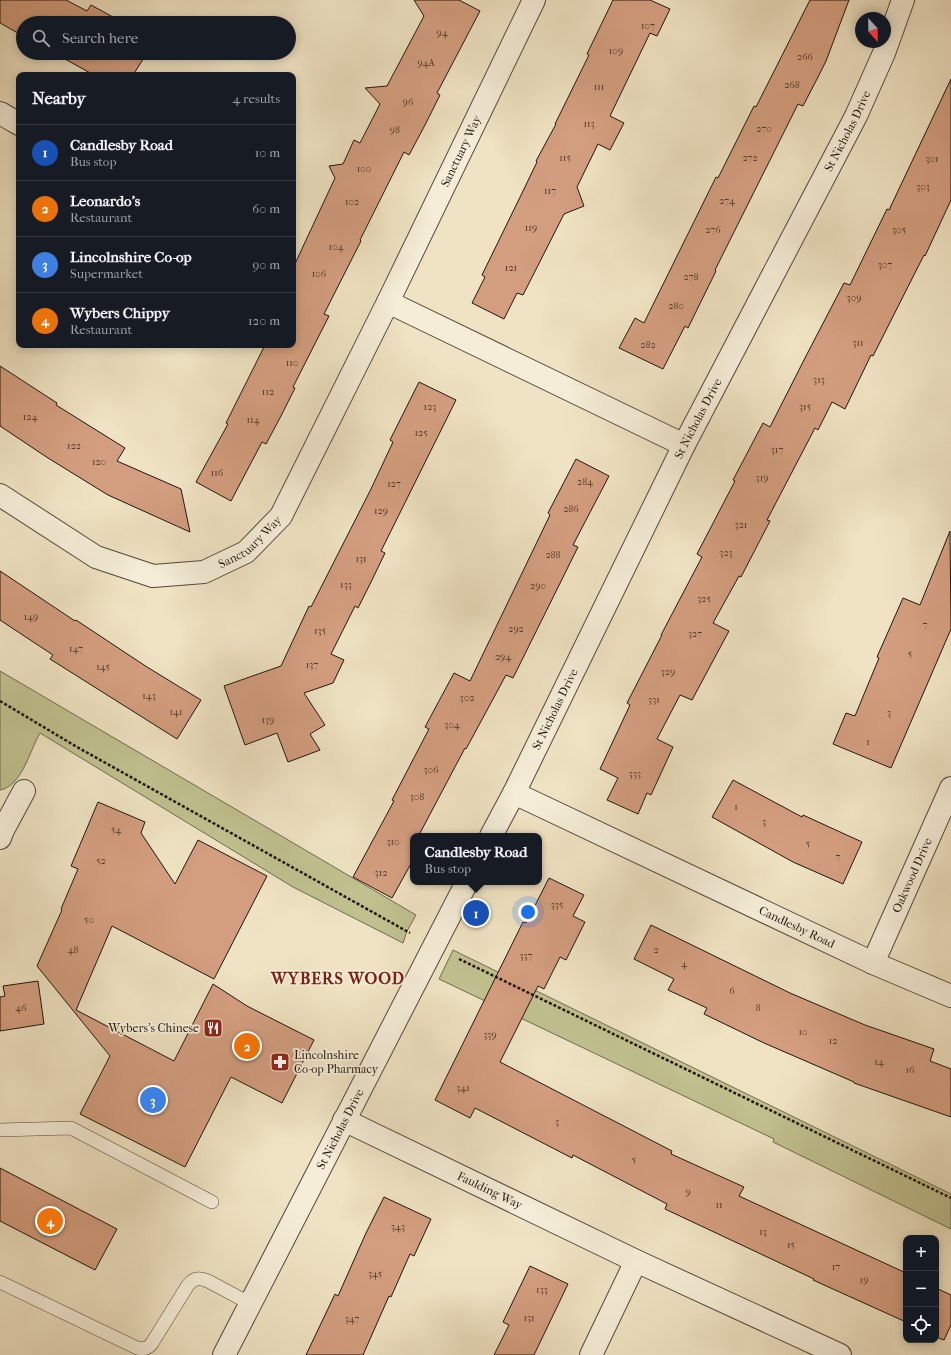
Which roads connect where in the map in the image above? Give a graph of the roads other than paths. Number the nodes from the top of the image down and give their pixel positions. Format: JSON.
{"nodes":[{"id":1,"x":903,"y":0,"type":"edge"},
{"id":2,"x":527,"y":2,"type":"edge"},
{"id":3,"x":0,"y":113,"type":"edge"},
{"id":4,"x":16,"y":122,"type":"edge"},
{"id":5,"x":388,"y":302,"type":"junction"},
{"id":6,"x":684,"y":445,"type":"junction"},
{"id":7,"x":0,"y":495,"type":"edge"},
{"id":8,"x":951,"y":788,"type":"edge"},
{"id":9,"x":24,"y":791,"type":"dead end"},
{"id":10,"x":514,"y":792,"type":"junction"},
{"id":11,"x":1,"y":833,"type":"edge"},
{"id":12,"x":493,"y":833,"type":"edge"},
{"id":13,"x":464,"y":885,"type":"edge"},
{"id":14,"x":873,"y":964,"type":"junction"},
{"id":15,"x":951,"y":996,"type":"edge"},
{"id":16,"x":344,"y":1120,"type":"junction"},
{"id":17,"x":0,"y":1130,"type":"edge"},
{"id":18,"x":212,"y":1202,"type":"dead end"},
{"id":19,"x":636,"y":1261,"type":"junction"},
{"id":20,"x":0,"y":1282,"type":"edge"},
{"id":21,"x":251,"y":1304,"type":"junction"},
{"id":22,"x":224,"y":1355,"type":"edge"},
{"id":23,"x":591,"y":1355,"type":"edge"},
{"id":24,"x":840,"y":1355,"type":"edge"}],
"edges":[{"from":1,"to":6,"type":"street","name":"St Nicholas Drive"},
{"from":2,"to":5,"type":"street","name":"Sanctuary Way"},
{"from":3,"to":4,"type":"street"},
{"from":5,"to":6,"type":"street"},
{"from":5,"to":7,"type":"street","name":"Sanctuary Way"},
{"from":6,"to":10,"type":"street","name":"St Nicholas Drive"},
{"from":8,"to":14,"type":"street","name":"Oakwood Drive"},
{"from":9,"to":11,"type":"street"},
{"from":10,"to":12,"type":"street","name":"St Nicholas Drive"},
{"from":10,"to":14,"type":"street","name":"Candlesby Road"},
{"from":13,"to":16,"type":"street","name":"St Nicholas Drive"},
{"from":14,"to":15,"type":"street","name":"Candlesby Road"},
{"from":16,"to":19,"type":"street","name":"Faulding Way"},
{"from":16,"to":21,"type":"street","name":"St Nicholas Drive"},
{"from":17,"to":18,"type":"lane"},
{"from":19,"to":23,"type":"street"},
{"from":19,"to":24,"type":"street","name":"Faulding Way"},
{"from":20,"to":21,"type":"lane"},
{"from":21,"to":22,"type":"street","name":"St Nicholas Drive"}]}
